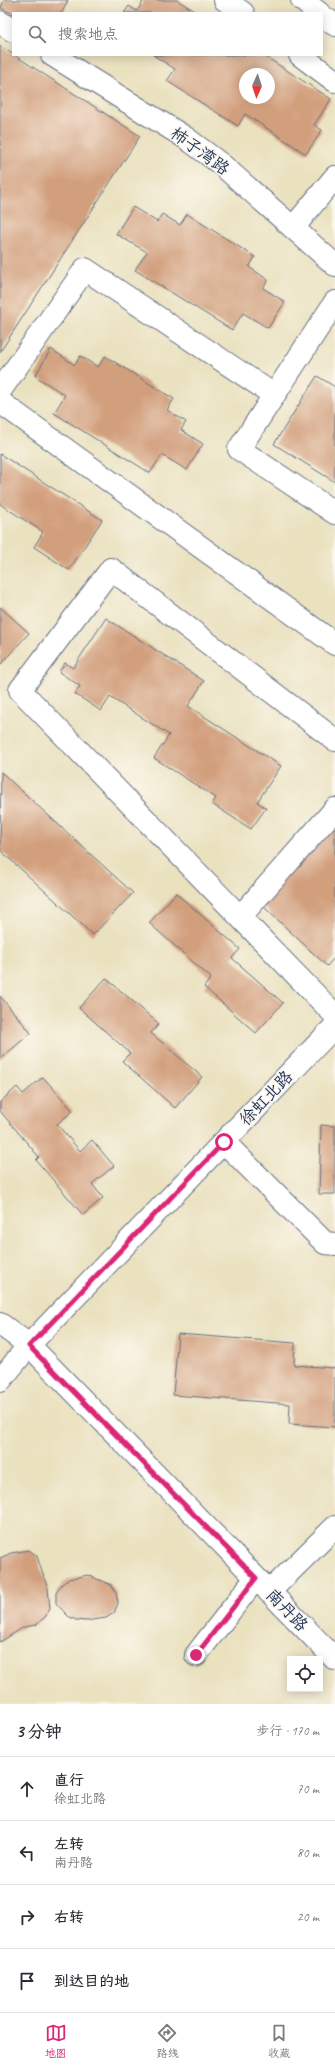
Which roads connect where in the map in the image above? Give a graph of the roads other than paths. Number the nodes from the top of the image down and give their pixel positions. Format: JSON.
{"nodes":[{"id":1,"x":225,"y":0,"type":"edge"},
{"id":2,"x":302,"y":0,"type":"edge"},
{"id":3,"x":242,"y":12,"type":"edge"},
{"id":4,"x":318,"y":12,"type":"edge"},
{"id":5,"x":323,"y":17,"type":"edge"},
{"id":6,"x":0,"y":22,"type":"edge"},
{"id":7,"x":335,"y":26,"type":"edge"},
{"id":8,"x":12,"y":29,"type":"edge"},
{"id":9,"x":54,"y":56,"type":"edge"},
{"id":10,"x":301,"y":56,"type":"edge"},
{"id":11,"x":335,"y":81,"type":"edge"},
{"id":12,"x":335,"y":177,"type":"edge"},
{"id":13,"x":293,"y":228,"type":"junction"},
{"id":14,"x":335,"y":265,"type":"edge"},
{"id":15,"x":335,"y":302,"type":"edge"},
{"id":16,"x":0,"y":391,"type":"edge"},
{"id":17,"x":274,"y":395,"type":"junction"},
{"id":18,"x":0,"y":402,"type":"edge"},
{"id":19,"x":335,"y":513,"type":"edge"},
{"id":20,"x":335,"y":644,"type":"edge"},
{"id":21,"x":335,"y":740,"type":"edge"},
{"id":22,"x":335,"y":809,"type":"edge"},
{"id":23,"x":240,"y":917,"type":"junction"},
{"id":24,"x":335,"y":1014,"type":"edge"},
{"id":25,"x":335,"y":1026,"type":"edge"},
{"id":26,"x":224,"y":1142,"type":"junction"},
{"id":27,"x":335,"y":1244,"type":"edge"},
{"id":28,"x":0,"y":1324,"type":"edge"},
{"id":29,"x":29,"y":1346,"type":"junction"},
{"id":30,"x":0,"y":1381,"type":"edge"},
{"id":31,"x":335,"y":1527,"type":"edge"},
{"id":32,"x":263,"y":1585,"type":"junction"},
{"id":33,"x":196,"y":1655,"type":"dead end"},
{"id":34,"x":335,"y":1659,"type":"edge"}],
"edges":[{"from":1,"to":3,"type":"street"},
{"from":2,"to":4,"type":"street"},
{"from":5,"to":7,"type":"street"},
{"from":6,"to":8,"type":"street"},
{"from":9,"to":13,"type":"street","name":"柿子湾路"},
{"from":10,"to":11,"type":"street"},
{"from":12,"to":13,"type":"street"},
{"from":13,"to":14,"type":"street","name":"柿子湾路"},
{"from":15,"to":17,"type":"street"},
{"from":16,"to":17,"type":"street"},
{"from":17,"to":19,"type":"street"},
{"from":18,"to":20,"type":"street"},
{"from":21,"to":23,"type":"street"},
{"from":22,"to":23,"type":"street"},
{"from":23,"to":24,"type":"street"},
{"from":25,"to":26,"type":"street","name":"徐虹北路"},
{"from":26,"to":27,"type":"street"},
{"from":26,"to":29,"type":"street","name":"徐虹北路"},
{"from":28,"to":29,"type":"street","name":"南丹路"},
{"from":29,"to":30,"type":"street","name":"徐虹北路"},
{"from":29,"to":32,"type":"street","name":"南丹路"},
{"from":31,"to":32,"type":"street"},
{"from":32,"to":33,"type":"street"},
{"from":32,"to":34,"type":"street","name":"南丹路"}]}
